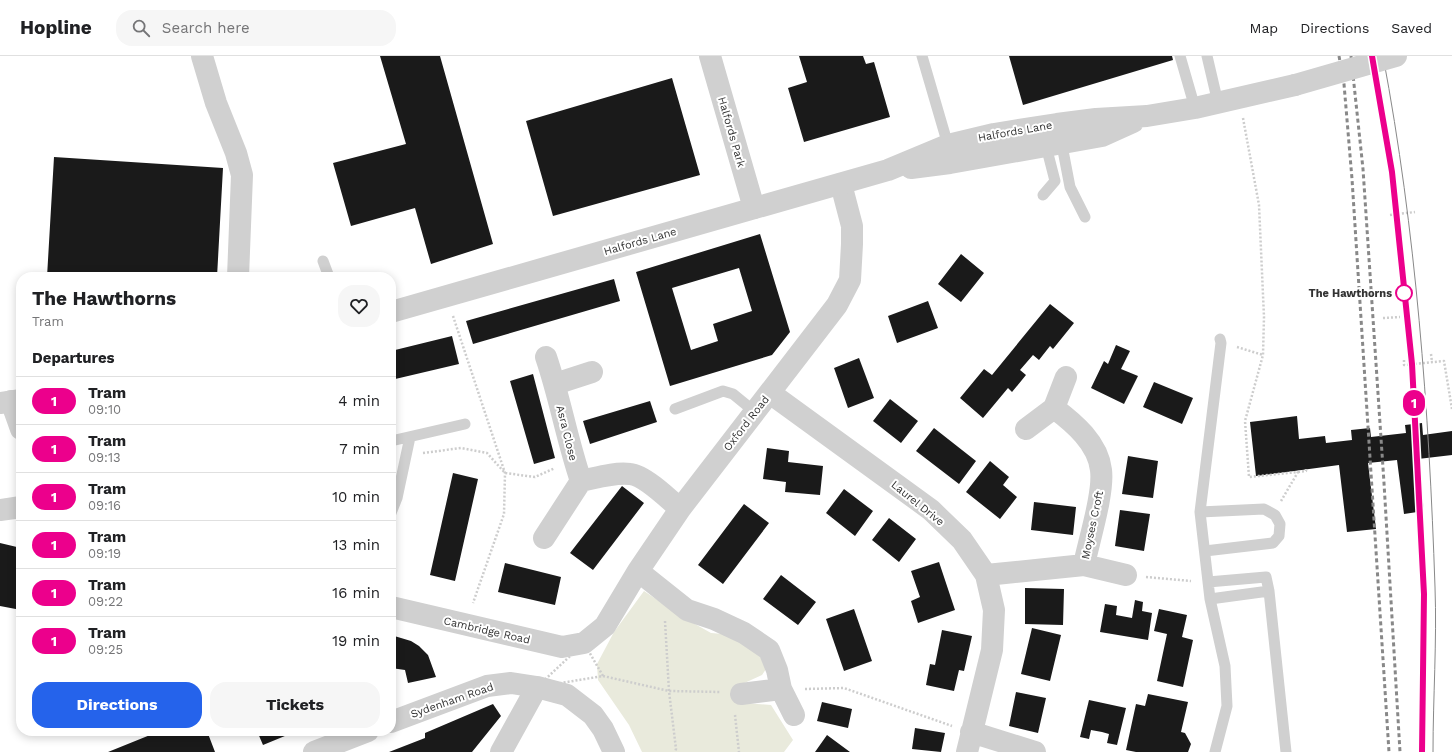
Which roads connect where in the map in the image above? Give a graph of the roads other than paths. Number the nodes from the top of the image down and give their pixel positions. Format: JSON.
{"nodes":[{"id":1,"x":202,"y":56,"type":"edge"},
{"id":2,"x":710,"y":56,"type":"edge"},
{"id":3,"x":922,"y":56,"type":"edge"},
{"id":4,"x":1180,"y":56,"type":"edge"},
{"id":5,"x":1207,"y":56,"type":"edge"},
{"id":6,"x":1396,"y":56,"type":"edge"},
{"id":7,"x":1218,"y":103,"type":"junction"},
{"id":8,"x":1196,"y":108,"type":"junction"},
{"id":9,"x":1052,"y":135,"type":"junction"},
{"id":10,"x":948,"y":145,"type":"junction"},
{"id":11,"x":888,"y":170,"type":"junction"},
{"id":12,"x":841,"y":184,"type":"junction"},
{"id":13,"x":1043,"y":195,"type":"dead end"},
{"id":14,"x":754,"y":208,"type":"junction"},
{"id":15,"x":1085,"y":217,"type":"dead end"},
{"id":16,"x":323,"y":261,"type":"dead end"},
{"id":17,"x":238,"y":272,"type":"edge"},
{"id":18,"x":327,"y":272,"type":"edge"},
{"id":19,"x":396,"y":311,"type":"edge"},
{"id":20,"x":1220,"y":339,"type":"dead end"},
{"id":21,"x":546,"y":357,"type":"dead end"},
{"id":22,"x":592,"y":372,"type":"dead end"},
{"id":23,"x":1066,"y":377,"type":"dead end"},
{"id":24,"x":555,"y":384,"type":"junction"},
{"id":25,"x":770,"y":393,"type":"junction"},
{"id":26,"x":11,"y":401,"type":"edge"},
{"id":27,"x":1054,"y":408,"type":"junction"},
{"id":28,"x":675,"y":409,"type":"dead end"},
{"id":29,"x":755,"y":412,"type":"junction"},
{"id":30,"x":16,"y":415,"type":"edge"},
{"id":31,"x":465,"y":424,"type":"dead end"},
{"id":32,"x":1026,"y":429,"type":"dead end"},
{"id":33,"x":410,"y":437,"type":"junction"},
{"id":34,"x":396,"y":439,"type":"edge"},
{"id":35,"x":577,"y":471,"type":"junction"},
{"id":36,"x":396,"y":491,"type":"edge"},
{"id":37,"x":16,"y":508,"type":"edge"},
{"id":38,"x":680,"y":509,"type":"junction"},
{"id":39,"x":0,"y":510,"type":"edge"},
{"id":40,"x":1200,"y":512,"type":"junction"},
{"id":41,"x":544,"y":538,"type":"dead end"},
{"id":42,"x":1205,"y":551,"type":"junction"},
{"id":43,"x":1084,"y":564,"type":"junction"},
{"id":44,"x":638,"y":571,"type":"junction"},
{"id":45,"x":986,"y":574,"type":"junction"},
{"id":46,"x":1126,"y":575,"type":"road end"},
{"id":47,"x":1208,"y":582,"type":"junction"},
{"id":48,"x":1269,"y":591,"type":"junction"},
{"id":49,"x":1210,"y":599,"type":"junction"},
{"id":50,"x":396,"y":608,"type":"edge"},
{"id":51,"x":584,"y":643,"type":"joint"},
{"id":52,"x":537,"y":688,"type":"junction"},
{"id":53,"x":781,"y":689,"type":"junction"},
{"id":54,"x":737,"y":694,"type":"road end"},
{"id":55,"x":794,"y":715,"type":"dead end"},
{"id":56,"x":396,"y":720,"type":"edge"},
{"id":57,"x":355,"y":736,"type":"edge"},
{"id":58,"x":969,"y":742,"type":"edge"},
{"id":59,"x":314,"y":752,"type":"edge"},
{"id":60,"x":501,"y":752,"type":"edge"},
{"id":61,"x":614,"y":752,"type":"edge"},
{"id":62,"x":1035,"y":752,"type":"edge"},
{"id":63,"x":1215,"y":752,"type":"edge"},
{"id":64,"x":1286,"y":752,"type":"edge"}],
"edges":[{"from":1,"to":17,"type":"street"},
{"from":2,"to":14,"type":"street","name":"Halfords Park"},
{"from":3,"to":10,"type":"lane"},
{"from":4,"to":8,"type":"lane"},
{"from":5,"to":7,"type":"lane"},
{"from":6,"to":7,"type":"street","name":"Halfords Lane","bridge":true},
{"from":7,"to":8,"type":"street","name":"Halfords Lane"},
{"from":8,"to":9,"type":"street","name":"Halfords Lane"},
{"from":9,"to":10,"type":"street","name":"Halfords Lane"},
{"from":9,"to":11,"type":"street","name":"Halfords Lane"},
{"from":9,"to":13,"type":"lane"},
{"from":9,"to":15,"type":"lane"},
{"from":10,"to":11,"type":"street","name":"Halfords Lane"},
{"from":11,"to":12,"type":"street","name":"Halfords Lane"},
{"from":12,"to":14,"type":"street","name":"Halfords Lane"},
{"from":12,"to":25,"type":"street","name":"Oxford Road"},
{"from":14,"to":19,"type":"street","name":"Halfords Lane"},
{"from":16,"to":18,"type":"lane"},
{"from":20,"to":40,"type":"lane"},
{"from":21,"to":24,"type":"street","name":"Asra Close"},
{"from":22,"to":24,"type":"street"},
{"from":23,"to":27,"type":"street"},
{"from":24,"to":35,"type":"street","name":"Asra Close"},
{"from":25,"to":29,"type":"street","name":"Oxford Road"},
{"from":25,"to":45,"type":"street","name":"Laurel Drive"},
{"from":26,"to":30,"type":"street"},
{"from":27,"to":32,"type":"street"},
{"from":27,"to":43,"type":"street","name":"Moyses Croft"},
{"from":28,"to":29,"type":"lane"},
{"from":29,"to":38,"type":"street","name":"Oxford Road"},
{"from":31,"to":33,"type":"lane"},
{"from":33,"to":34,"type":"lane"},
{"from":33,"to":36,"type":"lane"},
{"from":35,"to":38,"type":"street"},
{"from":35,"to":41,"type":"street"},
{"from":37,"to":39,"type":"street"},
{"from":38,"to":44,"type":"street","name":"Oxford Road"},
{"from":40,"to":42,"type":"lane"},
{"from":40,"to":42,"type":"lane"},
{"from":42,"to":47,"type":"lane"},
{"from":43,"to":45,"type":"street","name":"Moyses Croft"},
{"from":43,"to":46,"type":"street","name":"Moyses Croft"},
{"from":44,"to":51,"type":"street","name":"Oxford Road"},
{"from":44,"to":53,"type":"street"},
{"from":45,"to":58,"type":"street","name":"Laurel Drive"},
{"from":47,"to":48,"type":"lane"},
{"from":47,"to":49,"type":"lane"},
{"from":48,"to":49,"type":"lane"},
{"from":48,"to":64,"type":"lane"},
{"from":49,"to":63,"type":"lane"},
{"from":50,"to":51,"type":"street","name":"Cambridge Road"},
{"from":52,"to":56,"type":"street","name":"Sydenham Road"},
{"from":52,"to":60,"type":"street"},
{"from":52,"to":61,"type":"street","name":"Sydenham Road"},
{"from":53,"to":54,"type":"street"},
{"from":53,"to":55,"type":"street"},
{"from":57,"to":59,"type":"street"},
{"from":58,"to":62,"type":"street"}]}
